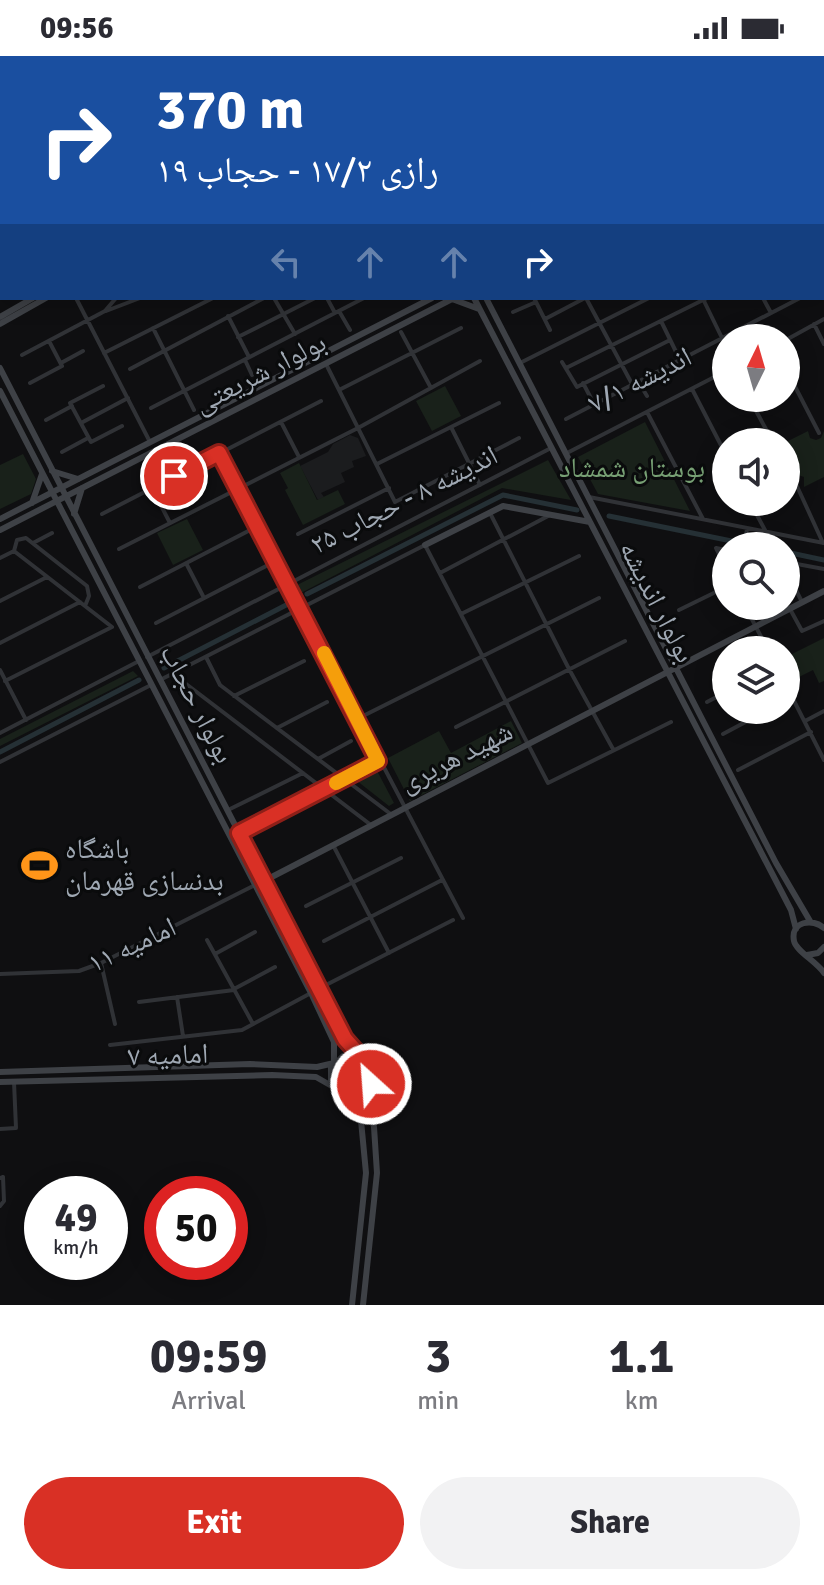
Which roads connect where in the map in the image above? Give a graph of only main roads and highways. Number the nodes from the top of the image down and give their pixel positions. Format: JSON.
{"nodes":[{"id":1,"x":30,"y":300,"type":"edge"},
{"id":2,"x":42,"y":300,"type":"edge"},
{"id":3,"x":428,"y":300,"type":"edge"},
{"id":4,"x":449,"y":300,"type":"edge"},
{"id":5,"x":458,"y":300,"type":"edge"},
{"id":6,"x":475,"y":300,"type":"edge"},
{"id":7,"x":487,"y":300,"type":"edge"},
{"id":8,"x":480,"y":309,"type":"junction"},
{"id":9,"x":0,"y":317,"type":"edge"},
{"id":10,"x":0,"y":324,"type":"edge"},
{"id":11,"x":0,"y":368,"type":"edge"},
{"id":12,"x":0,"y":391,"type":"edge"},
{"id":13,"x":52,"y":471,"type":"junction"},
{"id":14,"x":42,"y":474,"type":"junction"},
{"id":15,"x":78,"y":479,"type":"junction"},
{"id":16,"x":61,"y":488,"type":"junction"},
{"id":17,"x":82,"y":488,"type":"junction"},
{"id":18,"x":52,"y":493,"type":"junction"},
{"id":19,"x":66,"y":497,"type":"junction"},
{"id":20,"x":56,"y":501,"type":"junction"},
{"id":21,"x":32,"y":503,"type":"junction"},
{"id":22,"x":42,"y":508,"type":"junction"},
{"id":23,"x":74,"y":514,"type":"junction"},
{"id":24,"x":63,"y":515,"type":"junction"},
{"id":25,"x":0,"y":519,"type":"edge"},
{"id":26,"x":590,"y":522,"type":"junction"},
{"id":27,"x":0,"y":530,"type":"edge"},
{"id":28,"x":425,"y":545,"type":"road end"},
{"id":29,"x":824,"y":591,"type":"edge"},
{"id":30,"x":677,"y":667,"type":"junction"},
{"id":31,"x":668,"y":672,"type":"junction"},
{"id":32,"x":205,"y":769,"type":"junction"},
{"id":33,"x":196,"y":773,"type":"junction"},
{"id":34,"x":264,"y":881,"type":"junction"},
{"id":35,"x":810,"y":921,"type":"junction"},
{"id":36,"x":824,"y":928,"type":"edge"},
{"id":37,"x":796,"y":929,"type":"junction"},
{"id":38,"x":824,"y":947,"type":"edge"},
{"id":39,"x":807,"y":955,"type":"junction"},
{"id":40,"x":824,"y":973,"type":"edge"},
{"id":41,"x":359,"y":1057,"type":"junction"},
{"id":42,"x":334,"y":1063,"type":"junction"},
{"id":43,"x":60,"y":1070,"type":"junction"},
{"id":44,"x":0,"y":1072,"type":"edge"},
{"id":45,"x":60,"y":1080,"type":"junction"},
{"id":46,"x":0,"y":1082,"type":"edge"},
{"id":47,"x":334,"y":1089,"type":"junction"},
{"id":48,"x":368,"y":1089,"type":"junction"},
{"id":49,"x":343,"y":1096,"type":"junction"},
{"id":50,"x":359,"y":1238,"type":"junction"},
{"id":51,"x":370,"y":1239,"type":"junction"},
{"id":52,"x":352,"y":1305,"type":"edge"},
{"id":53,"x":363,"y":1305,"type":"edge"}],
"edges":[{"from":1,"to":9,"type":"main road"},
{"from":2,"to":10,"type":"main road"},
{"from":3,"to":15,"type":"main road","name":"بولوار شریعتی"},
{"from":4,"to":17,"type":"main road","name":"بولوار شریعتی"},
{"from":5,"to":8,"type":"main road"},
{"from":6,"to":8,"type":"main road","name":"بولوار اندیشه"},
{"from":7,"to":30,"type":"main road","name":"بولوار اندیشه"},
{"from":8,"to":26,"type":"main road","name":"بولوار اندیشه"},
{"from":11,"to":13,"type":"main road","name":"بولوار حجاب"},
{"from":12,"to":14,"type":"main road","name":"بولوار حجاب"},
{"from":13,"to":15,"type":"main road"},
{"from":13,"to":16,"type":"main road","name":"بولوار حجاب"},
{"from":14,"to":18,"type":"main road","name":"بولوار حجاب"},
{"from":14,"to":21,"type":"main road"},
{"from":15,"to":16,"type":"main road","name":"بولوار شریعتی"},
{"from":16,"to":18,"type":"main road","name":"بولوار شریعتی"},
{"from":16,"to":19,"type":"main road","name":"بولوار حجاب"},
{"from":17,"to":19,"type":"main road","name":"بولوار شریعتی"},
{"from":17,"to":23,"type":"main road"},
{"from":18,"to":20,"type":"main road","name":"بولوار حجاب"},
{"from":18,"to":21,"type":"main road","name":"بولوار شریعتی"},
{"from":19,"to":20,"type":"main road","name":"بولوار شریعتی"},
{"from":19,"to":23,"type":"main road","name":"بولوار حجاب"},
{"from":20,"to":22,"type":"main road","name":"بولوار شریعتی"},
{"from":20,"to":24,"type":"main road","name":"بولوار حجاب"},
{"from":21,"to":25,"type":"main road","name":"بولوار شریعتی"},
{"from":22,"to":24,"type":"main road"},
{"from":22,"to":27,"type":"main road","name":"بولوار شریعتی"},
{"from":23,"to":32,"type":"main road","name":"بولوار حجاب"},
{"from":24,"to":33,"type":"main road","name":"بولوار حجاب"},
{"from":26,"to":28,"type":"main road","name":"اندیشه ۸ - حجاب ۲۵"},
{"from":26,"to":31,"type":"main road","name":"بولوار اندیشه"},
{"from":29,"to":30,"type":"main road","name":"شهید هریری"},
{"from":30,"to":31,"type":"main road","name":"شهید هریری"},
{"from":30,"to":35,"type":"main road","name":"بولوار اندیشه"},
{"from":31,"to":34,"type":"main road","name":"شهید هریری"},
{"from":31,"to":37,"type":"main road","name":"بولوار اندیشه"},
{"from":32,"to":33,"type":"main road"},
{"from":32,"to":34,"type":"main road","name":"بولوار حجاب"},
{"from":33,"to":42,"type":"main road","name":"بولوار حجاب"},
{"from":34,"to":41,"type":"main road","name":"بولوار حجاب"},
{"from":35,"to":36,"type":"main road"},
{"from":35,"to":37,"type":"main road"},
{"from":37,"to":39,"type":"main road","name":"بولوار اندیشه"},
{"from":38,"to":39,"type":"main road"},
{"from":39,"to":40,"type":"main road"},
{"from":41,"to":42,"type":"main road"},
{"from":41,"to":48,"type":"main road"},
{"from":42,"to":43,"type":"main road","name":"امامیه ۷"},
{"from":42,"to":47,"type":"main road"},
{"from":43,"to":44,"type":"main road","name":"امامیه ۷"},
{"from":43,"to":45,"type":"main road"},
{"from":45,"to":46,"type":"main road","name":"امامیه ۷"},
{"from":45,"to":47,"type":"main road","name":"امامیه ۷"},
{"from":47,"to":49,"type":"main road"},
{"from":48,"to":49,"type":"main road"},
{"from":48,"to":51,"type":"main road"},
{"from":49,"to":50,"type":"main road"},
{"from":50,"to":51,"type":"main road"},
{"from":50,"to":52,"type":"main road"},
{"from":51,"to":53,"type":"main road"}]}
